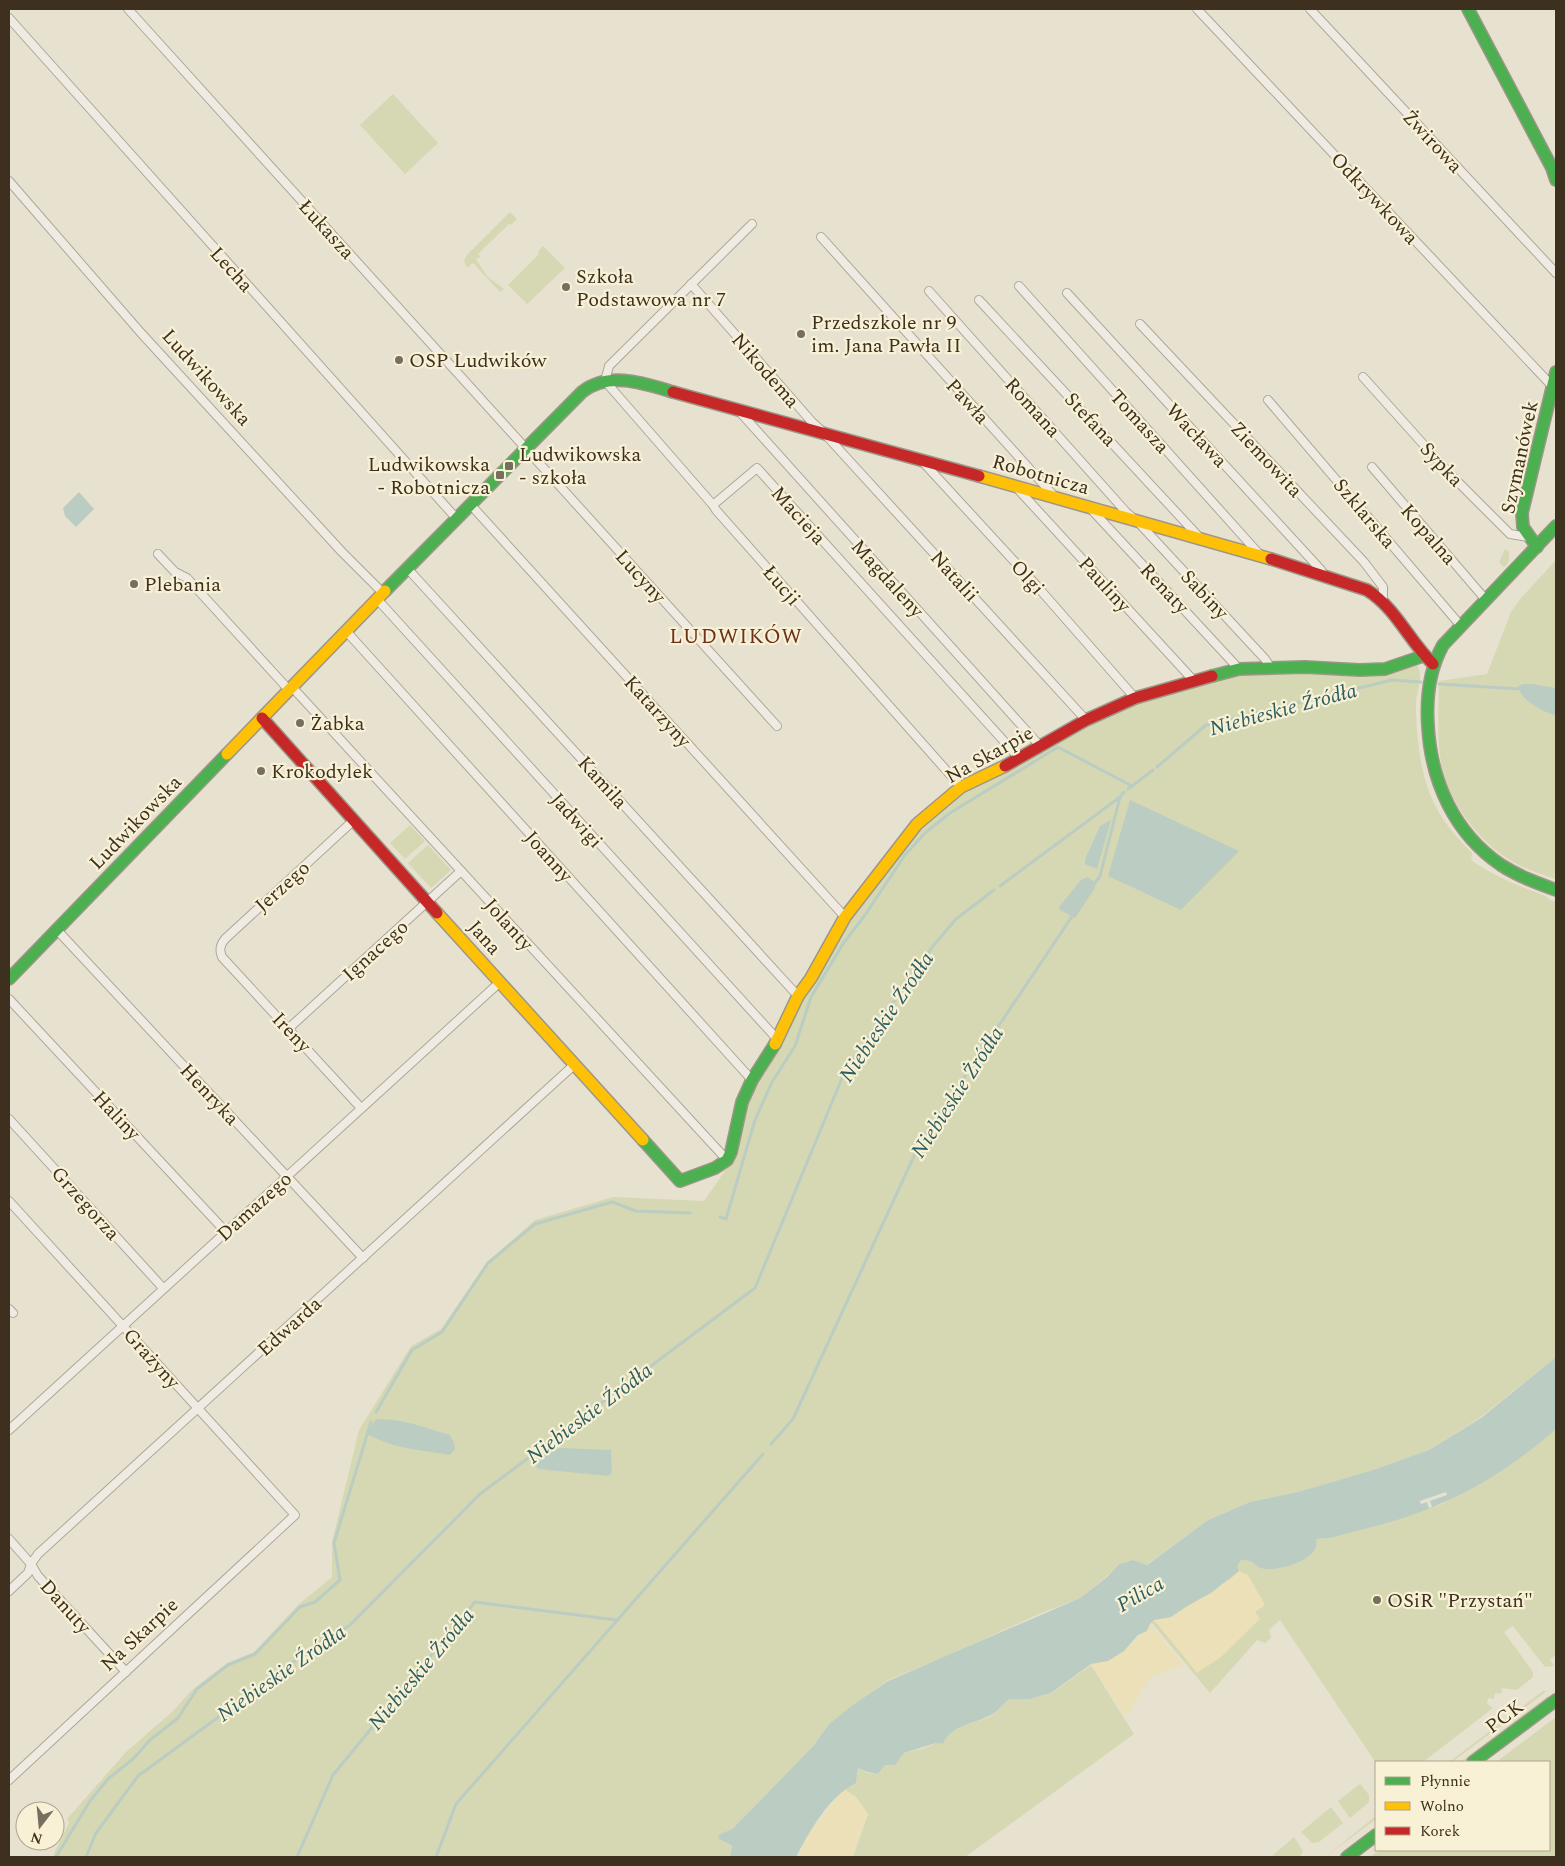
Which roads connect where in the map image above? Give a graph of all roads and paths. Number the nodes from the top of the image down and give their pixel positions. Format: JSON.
{"nodes":[{"id":1,"x":128,"y":9,"type":"edge"},
{"id":2,"x":1197,"y":9,"type":"edge"},
{"id":3,"x":1310,"y":9,"type":"edge"},
{"id":4,"x":1468,"y":9,"type":"edge"},
{"id":5,"x":9,"y":18,"type":"edge"},
{"id":6,"x":1556,"y":180,"type":"edge"},
{"id":7,"x":9,"y":182,"type":"edge"},
{"id":8,"x":752,"y":224,"type":"dead end"},
{"id":9,"x":821,"y":237,"type":"dead end"},
{"id":10,"x":1556,"y":273,"type":"edge"},
{"id":11,"x":691,"y":284,"type":"junction"},
{"id":12,"x":1019,"y":286,"type":"dead end"},
{"id":13,"x":928,"y":291,"type":"dead end"},
{"id":14,"x":1067,"y":293,"type":"dead end"},
{"id":15,"x":979,"y":300,"type":"dead end"},
{"id":16,"x":1140,"y":324,"type":"dead end"},
{"id":17,"x":1556,"y":372,"type":"edge"},
{"id":18,"x":1363,"y":377,"type":"dead end"},
{"id":19,"x":605,"y":381,"type":"junction"},
{"id":20,"x":1553,"y":387,"type":"junction"},
{"id":21,"x":1268,"y":400,"type":"dead end"},
{"id":22,"x":736,"y":408,"type":"junction"},
{"id":23,"x":823,"y":432,"type":"junction"},
{"id":24,"x":526,"y":449,"type":"junction"},
{"id":25,"x":919,"y":458,"type":"junction"},
{"id":26,"x":1372,"y":467,"type":"dead end"},
{"id":27,"x":1016,"y":487,"type":"junction"},
{"id":28,"x":1055,"y":498,"type":"junction"},
{"id":29,"x":470,"y":504,"type":"junction"},
{"id":30,"x":714,"y":505,"type":"junction"},
{"id":31,"x":1090,"y":508,"type":"junction"},
{"id":32,"x":456,"y":518,"type":"junction"},
{"id":33,"x":1138,"y":522,"type":"junction"},
{"id":34,"x":1556,"y":526,"type":"edge"},
{"id":35,"x":1528,"y":537,"type":"junction"},
{"id":36,"x":1202,"y":539,"type":"junction"},
{"id":37,"x":1537,"y":546,"type":"junction"},
{"id":38,"x":158,"y":554,"type":"dead end"},
{"id":39,"x":1260,"y":556,"type":"junction"},
{"id":40,"x":407,"y":568,"type":"junction"},
{"id":41,"x":1326,"y":576,"type":"junction"},
{"id":42,"x":380,"y":596,"type":"junction"},
{"id":43,"x":1383,"y":600,"type":"junction"},
{"id":44,"x":1486,"y":600,"type":"junction"},
{"id":45,"x":1461,"y":626,"type":"junction"},
{"id":46,"x":346,"y":631,"type":"junction"},
{"id":47,"x":1423,"y":656,"type":"junction"},
{"id":48,"x":1433,"y":664,"type":"junction"},
{"id":49,"x":1270,"y":668,"type":"junction"},
{"id":50,"x":1240,"y":669,"type":"junction"},
{"id":51,"x":1194,"y":681,"type":"junction"},
{"id":52,"x":290,"y":689,"type":"junction"},
{"id":53,"x":1134,"y":698,"type":"junction"},
{"id":54,"x":262,"y":718,"type":"junction"},
{"id":55,"x":1086,"y":720,"type":"junction"},
{"id":56,"x":777,"y":726,"type":"dead end"},
{"id":57,"x":1041,"y":747,"type":"junction"},
{"id":58,"x":1020,"y":759,"type":"junction"},
{"id":59,"x":961,"y":787,"type":"junction"},
{"id":60,"x":354,"y":820,"type":"junction"},
{"id":61,"x":461,"y":871,"type":"junction"},
{"id":62,"x":1556,"y":890,"type":"edge"},
{"id":63,"x":428,"y":902,"type":"junction"},
{"id":64,"x":846,"y":917,"type":"junction"},
{"id":65,"x":57,"y":930,"type":"junction"},
{"id":66,"x":222,"y":957,"type":"joint"},
{"id":67,"x":9,"y":980,"type":"edge"},
{"id":68,"x":500,"y":982,"type":"junction"},
{"id":69,"x":798,"y":996,"type":"junction"},
{"id":70,"x":9,"y":998,"type":"edge"},
{"id":71,"x":288,"y":1029,"type":"junction"},
{"id":72,"x":778,"y":1040,"type":"junction"},
{"id":73,"x":575,"y":1064,"type":"junction"},
{"id":74,"x":752,"y":1080,"type":"junction"},
{"id":75,"x":360,"y":1108,"type":"junction"},
{"id":76,"x":9,"y":1119,"type":"edge"},
{"id":77,"x":727,"y":1160,"type":"junction"},
{"id":78,"x":286,"y":1176,"type":"junction"},
{"id":79,"x":9,"y":1201,"type":"edge"},
{"id":80,"x":225,"y":1231,"type":"junction"},
{"id":81,"x":363,"y":1258,"type":"junction"},
{"id":82,"x":163,"y":1288,"type":"junction"},
{"id":83,"x":123,"y":1326,"type":"junction"},
{"id":84,"x":198,"y":1408,"type":"junction"},
{"id":85,"x":9,"y":1430,"type":"edge"},
{"id":86,"x":296,"y":1515,"type":"joint"},
{"id":87,"x":9,"y":1540,"type":"edge"},
{"id":88,"x":31,"y":1564,"type":"junction"},
{"id":89,"x":9,"y":1591,"type":"edge"},
{"id":90,"x":126,"y":1672,"type":"junction"},
{"id":91,"x":1556,"y":1700,"type":"edge"},
{"id":92,"x":1475,"y":1761,"type":"edge"},
{"id":93,"x":9,"y":1780,"type":"edge"},
{"id":94,"x":1375,"y":1836,"type":"edge"},
{"id":95,"x":1347,"y":1857,"type":"edge"}],
"edges":[{"from":1,"to":24,"type":"street","name":"Łukasza"},
{"from":2,"to":20,"type":"street","name":"Odkrywkowa"},
{"from":3,"to":10,"type":"street","name":"Żwirowa"},
{"from":4,"to":6,"type":"street"},
{"from":5,"to":32,"type":"street","name":"Lecha"},
{"from":7,"to":42,"type":"street","name":"Ludwikowska"},
{"from":8,"to":11,"type":"street"},
{"from":9,"to":28,"type":"street","name":"Pawła"},
{"from":11,"to":19,"type":"street"},
{"from":11,"to":23,"type":"street","name":"Nikodema"},
{"from":12,"to":39,"type":"street","name":"Tomasza"},
{"from":13,"to":33,"type":"street","name":"Romana"},
{"from":14,"to":41,"type":"street","name":"Wacława"},
{"from":15,"to":36,"type":"street","name":"Stefana"},
{"from":16,"to":43,"type":"street","name":"Ziemowita"},
{"from":17,"to":20,"type":"street","name":"Szymanówek"},
{"from":18,"to":35,"type":"street","name":"Sypka"},
{"from":19,"to":22,"type":"street","name":"Robotnicza"},
{"from":19,"to":24,"type":"street","name":"Ludwikowska"},
{"from":19,"to":30,"type":"street","name":"Łucji"},
{"from":20,"to":35,"type":"street","name":"Szymanówek"},
{"from":21,"to":45,"type":"street","name":"Szklarska"},
{"from":22,"to":23,"type":"street","name":"Robotnicza"},
{"from":22,"to":57,"type":"street","name":"Magdaleny"},
{"from":23,"to":25,"type":"street","name":"Robotnicza"},
{"from":23,"to":55,"type":"street","name":"Natalii"},
{"from":24,"to":29,"type":"street","name":"Ludwikowska"},
{"from":24,"to":56,"type":"street","name":"Lucyny"},
{"from":25,"to":27,"type":"street","name":"Robotnicza"},
{"from":25,"to":53,"type":"street","name":"Olgi"},
{"from":26,"to":44,"type":"street","name":"Kopalna"},
{"from":27,"to":28,"type":"street","name":"Robotnicza"},
{"from":27,"to":51,"type":"street","name":"Pauliny"},
{"from":28,"to":31,"type":"street","name":"Robotnicza"},
{"from":29,"to":32,"type":"street","name":"Ludwikowska"},
{"from":29,"to":64,"type":"street","name":"Katarzyny"},
{"from":30,"to":58,"type":"street","name":"Macieja"},
{"from":30,"to":59,"type":"street","name":"Łucji"},
{"from":31,"to":33,"type":"street","name":"Robotnicza"},
{"from":31,"to":50,"type":"street","name":"Renaty"},
{"from":32,"to":40,"type":"street","name":"Ludwikowska"},
{"from":33,"to":36,"type":"street","name":"Robotnicza"},
{"from":33,"to":49,"type":"street","name":"Sabiny"},
{"from":34,"to":37,"type":"street"},
{"from":35,"to":37,"type":"street","name":"Szymanówek"},
{"from":36,"to":39,"type":"street","name":"Robotnicza"},
{"from":37,"to":44,"type":"street"},
{"from":38,"to":52,"type":"street"},
{"from":39,"to":41,"type":"street","name":"Robotnicza"},
{"from":40,"to":42,"type":"street","name":"Ludwikowska"},
{"from":40,"to":69,"type":"street","name":"Kamila"},
{"from":41,"to":43,"type":"street","name":"Robotnicza"},
{"from":42,"to":46,"type":"street","name":"Ludwikowska"},
{"from":42,"to":72,"type":"street","name":"Jadwigi"},
{"from":43,"to":47,"type":"street","name":"Robotnicza"},
{"from":44,"to":45,"type":"street"},
{"from":45,"to":48,"type":"street"},
{"from":46,"to":52,"type":"street","name":"Ludwikowska"},
{"from":46,"to":74,"type":"street","name":"Joanny"},
{"from":47,"to":48,"type":"street","name":"Robotnicza"},
{"from":47,"to":49,"type":"street","name":"Na Skarpie"},
{"from":48,"to":62,"type":"street"},
{"from":49,"to":50,"type":"street","name":"Na Skarpie"},
{"from":50,"to":51,"type":"street","name":"Na Skarpie"},
{"from":51,"to":53,"type":"street","name":"Na Skarpie"},
{"from":52,"to":54,"type":"street","name":"Ludwikowska"},
{"from":52,"to":61,"type":"street","name":"Jolanty"},
{"from":53,"to":55,"type":"street","name":"Na Skarpie"},
{"from":54,"to":60,"type":"street","name":"Jana"},
{"from":54,"to":65,"type":"street","name":"Ludwikowska"},
{"from":55,"to":57,"type":"street","name":"Na Skarpie"},
{"from":57,"to":58,"type":"street","name":"Na Skarpie"},
{"from":58,"to":59,"type":"street","name":"Na Skarpie"},
{"from":59,"to":64,"type":"street","name":"Na Skarpie"},
{"from":60,"to":63,"type":"street","name":"Jana"},
{"from":60,"to":66,"type":"street","name":"Jerzego"},
{"from":61,"to":63,"type":"street","name":"Ignacego"},
{"from":61,"to":77,"type":"street","name":"Jolanty"},
{"from":63,"to":68,"type":"street","name":"Jana"},
{"from":63,"to":71,"type":"street","name":"Ignacego"},
{"from":64,"to":69,"type":"street","name":"Na Skarpie"},
{"from":65,"to":67,"type":"street","name":"Ludwikowska"},
{"from":65,"to":78,"type":"street","name":"Henryka"},
{"from":66,"to":71,"type":"street","name":"Ireny"},
{"from":68,"to":73,"type":"street","name":"Jana"},
{"from":68,"to":75,"type":"street","name":"Damazego"},
{"from":69,"to":72,"type":"street","name":"Na Skarpie"},
{"from":70,"to":80,"type":"street","name":"Haliny"},
{"from":71,"to":75,"type":"street","name":"Ireny"},
{"from":72,"to":74,"type":"street","name":"Na Skarpie"},
{"from":73,"to":77,"type":"street","name":"Jana"},
{"from":73,"to":81,"type":"street","name":"Edwarda"},
{"from":74,"to":77,"type":"street","name":"Na Skarpie"},
{"from":75,"to":78,"type":"street","name":"Damazego"},
{"from":76,"to":82,"type":"street","name":"Grzegorza"},
{"from":78,"to":80,"type":"street","name":"Damazego"},
{"from":78,"to":81,"type":"street","name":"Henryka"},
{"from":79,"to":83,"type":"street","name":"Grażyny"},
{"from":80,"to":82,"type":"street","name":"Damazego"},
{"from":81,"to":84,"type":"street","name":"Edwarda"},
{"from":82,"to":83,"type":"street","name":"Damazego"},
{"from":83,"to":84,"type":"street","name":"Grażyny"},
{"from":83,"to":85,"type":"street","name":"Damazego"},
{"from":84,"to":86,"type":"street","name":"Grażyny"},
{"from":84,"to":88,"type":"street","name":"Edwarda"},
{"from":86,"to":90,"type":"street","name":"Na Skarpie"},
{"from":87,"to":88,"type":"street","name":"Danuty"},
{"from":88,"to":89,"type":"street","name":"Edwarda"},
{"from":88,"to":90,"type":"street","name":"Danuty"},
{"from":90,"to":93,"type":"street","name":"Na Skarpie"},
{"from":91,"to":92,"type":"street","name":"PCK"},
{"from":94,"to":95,"type":"street"}]}
